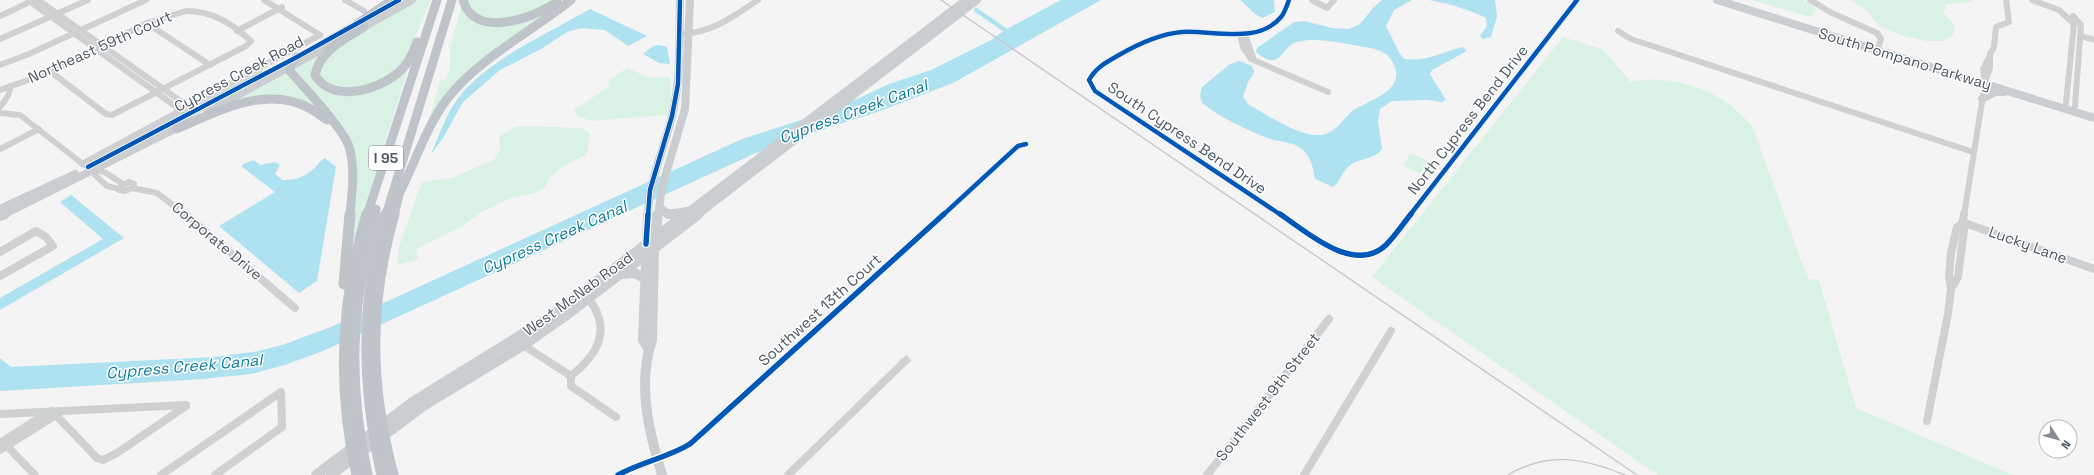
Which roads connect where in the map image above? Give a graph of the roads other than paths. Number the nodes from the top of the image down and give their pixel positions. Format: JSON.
{"nodes":[{"id":1,"x":38,"y":0,"type":"edge"},
{"id":2,"x":88,"y":0,"type":"edge"},
{"id":3,"x":140,"y":0,"type":"edge"},
{"id":4,"x":146,"y":0,"type":"edge"},
{"id":5,"x":264,"y":0,"type":"edge"},
{"id":6,"x":271,"y":0,"type":"edge"},
{"id":7,"x":345,"y":0,"type":"edge"},
{"id":8,"x":392,"y":0,"type":"edge"},
{"id":9,"x":400,"y":0,"type":"edge"},
{"id":10,"x":412,"y":0,"type":"edge"},
{"id":11,"x":443,"y":0,"type":"edge"},
{"id":12,"x":452,"y":0,"type":"edge"},
{"id":13,"x":457,"y":0,"type":"edge"},
{"id":14,"x":463,"y":0,"type":"edge"},
{"id":15,"x":560,"y":0,"type":"edge"},
{"id":16,"x":571,"y":0,"type":"edge"},
{"id":17,"x":680,"y":0,"type":"edge"},
{"id":18,"x":690,"y":0,"type":"edge"},
{"id":19,"x":758,"y":0,"type":"edge"},
{"id":20,"x":966,"y":0,"type":"edge"},
{"id":21,"x":977,"y":0,"type":"edge"},
{"id":22,"x":1289,"y":0,"type":"edge"},
{"id":23,"x":1312,"y":0,"type":"edge"},
{"id":24,"x":1334,"y":0,"type":"edge"},
{"id":25,"x":1577,"y":0,"type":"edge"},
{"id":26,"x":1717,"y":0,"type":"edge"},
{"id":27,"x":1734,"y":0,"type":"edge"},
{"id":28,"x":1810,"y":0,"type":"edge"},
{"id":29,"x":2006,"y":0,"type":"edge"},
{"id":30,"x":2032,"y":0,"type":"edge"},
{"id":31,"x":2042,"y":0,"type":"edge"},
{"id":32,"x":31,"y":1,"type":"edge"},
{"id":33,"x":436,"y":4,"type":"edge"},
{"id":34,"x":280,"y":8,"type":"junction"},
{"id":35,"x":364,"y":11,"type":"dead end"},
{"id":36,"x":55,"y":15,"type":"junction"},
{"id":37,"x":0,"y":16,"type":"edge"},
{"id":38,"x":148,"y":24,"type":"junction"},
{"id":39,"x":361,"y":25,"type":"junction"},
{"id":40,"x":237,"y":30,"type":"junction"},
{"id":41,"x":76,"y":31,"type":"junction"},
{"id":42,"x":1618,"y":31,"type":"dead end"},
{"id":43,"x":1815,"y":31,"type":"junction"},
{"id":44,"x":690,"y":33,"type":"junction"},
{"id":45,"x":1242,"y":34,"type":"junction"},
{"id":46,"x":679,"y":35,"type":"junction"},
{"id":47,"x":2081,"y":36,"type":"junction"},
{"id":48,"x":924,"y":37,"type":"junction"},
{"id":49,"x":0,"y":39,"type":"edge"},
{"id":50,"x":2094,"y":39,"type":"edge"},
{"id":51,"x":1879,"y":45,"type":"junction"},
{"id":52,"x":99,"y":47,"type":"junction"},
{"id":53,"x":2071,"y":55,"type":"junction"},
{"id":54,"x":297,"y":57,"type":"junction"},
{"id":55,"x":2079,"y":57,"type":"junction"},
{"id":56,"x":0,"y":64,"type":"edge"},
{"id":57,"x":210,"y":65,"type":"junction"},
{"id":58,"x":289,"y":68,"type":"junction"},
{"id":59,"x":50,"y":71,"type":"junction"},
{"id":60,"x":2069,"y":74,"type":"junction"},
{"id":61,"x":2078,"y":76,"type":"junction"},
{"id":62,"x":1985,"y":80,"type":"junction"},
{"id":63,"x":12,"y":86,"type":"junction"},
{"id":64,"x":0,"y":90,"type":"edge"},
{"id":65,"x":161,"y":91,"type":"junction"},
{"id":66,"x":1329,"y":91,"type":"dead end"},
{"id":67,"x":2010,"y":92,"type":"junction"},
{"id":68,"x":1982,"y":99,"type":"junction"},
{"id":69,"x":2066,"y":104,"type":"junction"},
{"id":70,"x":2076,"y":106,"type":"junction"},
{"id":71,"x":0,"y":107,"type":"edge"},
{"id":72,"x":189,"y":107,"type":"junction"},
{"id":73,"x":687,"y":109,"type":"junction"},
{"id":74,"x":182,"y":111,"type":"junction"},
{"id":75,"x":2094,"y":112,"type":"edge"},
{"id":76,"x":0,"y":113,"type":"edge"},
{"id":77,"x":672,"y":116,"type":"junction"},
{"id":78,"x":2094,"y":118,"type":"edge"},
{"id":79,"x":336,"y":127,"type":"junction"},
{"id":80,"x":39,"y":129,"type":"junction"},
{"id":81,"x":177,"y":129,"type":"junction"},
{"id":82,"x":1026,"y":144,"type":"dead end"},
{"id":83,"x":0,"y":149,"type":"edge"},
{"id":84,"x":1973,"y":152,"type":"junction"},
{"id":85,"x":755,"y":166,"type":"junction"},
{"id":86,"x":88,"y":167,"type":"junction"},
{"id":87,"x":399,"y":194,"type":"junction"},
{"id":88,"x":659,"y":203,"type":"junction"},
{"id":89,"x":0,"y":209,"type":"edge"},
{"id":90,"x":692,"y":209,"type":"junction"},
{"id":91,"x":0,"y":216,"type":"edge"},
{"id":92,"x":1962,"y":223,"type":"junction"},
{"id":93,"x":656,"y":236,"type":"junction"},
{"id":94,"x":650,"y":246,"type":"junction"},
{"id":95,"x":0,"y":252,"type":"edge"},
{"id":96,"x":1375,"y":253,"type":"joint"},
{"id":97,"x":646,"y":255,"type":"junction"},
{"id":98,"x":2094,"y":269,"type":"edge"},
{"id":99,"x":620,"y":274,"type":"junction"},
{"id":100,"x":0,"y":276,"type":"edge"},
{"id":101,"x":645,"y":279,"type":"junction"},
{"id":102,"x":372,"y":299,"type":"junction"},
{"id":103,"x":589,"y":299,"type":"junction"},
{"id":104,"x":295,"y":308,"type":"dead end"},
{"id":105,"x":350,"y":308,"type":"junction"},
{"id":106,"x":1329,"y":319,"type":"dead end"},
{"id":107,"x":1391,"y":331,"type":"dead end"},
{"id":108,"x":520,"y":343,"type":"junction"},
{"id":109,"x":648,"y":348,"type":"junction"},
{"id":110,"x":903,"y":363,"type":"tunnel mouth"},
{"id":111,"x":571,"y":376,"type":"junction"},
{"id":112,"x":54,"y":412,"type":"junction"},
{"id":113,"x":0,"y":414,"type":"edge"},
{"id":114,"x":616,"y":417,"type":"dead end"},
{"id":115,"x":1927,"y":421,"type":"dead end"},
{"id":116,"x":2,"y":445,"type":"edge"},
{"id":117,"x":657,"y":460,"type":"junction"},
{"id":118,"x":383,"y":465,"type":"edge"},
{"id":119,"x":35,"y":475,"type":"edge"},
{"id":120,"x":161,"y":475,"type":"edge"},
{"id":121,"x":215,"y":475,"type":"edge"},
{"id":122,"x":316,"y":475,"type":"edge"},
{"id":123,"x":331,"y":475,"type":"edge"},
{"id":124,"x":363,"y":475,"type":"edge"},
{"id":125,"x":393,"y":475,"type":"edge"},
{"id":126,"x":618,"y":475,"type":"edge"},
{"id":127,"x":662,"y":475,"type":"edge"},
{"id":128,"x":788,"y":475,"type":"edge"},
{"id":129,"x":1207,"y":475,"type":"edge"},
{"id":130,"x":1304,"y":475,"type":"edge"}],
"edges":[{"from":1,"to":36,"type":"street"},
{"from":2,"to":36,"type":"street"},
{"from":3,"to":41,"type":"street"},
{"from":4,"to":41,"type":"street"},
{"from":5,"to":34,"type":"street"},
{"from":6,"to":34,"type":"street"},
{"from":7,"to":35,"type":"street"},
{"from":8,"to":39,"type":"highway"},
{"from":9,"to":39,"type":"main road","name":"Cypress Creek Road"},
{"from":10,"to":39,"type":"main road","name":"Cypress Creek Road"},
{"from":11,"to":105,"type":"highway"},
{"from":12,"to":102,"type":"highway"},
{"from":13,"to":87,"type":"highway","number":"I 95"},
{"from":14,"to":15,"type":"highway"},
{"from":16,"to":87,"type":"highway"},
{"from":17,"to":46,"type":"main road"},
{"from":18,"to":44,"type":"main road"},
{"from":19,"to":44,"type":"street"},
{"from":20,"to":48,"type":"main road","name":"West McNab Road"},
{"from":21,"to":48,"type":"main road","name":"West McNab Road"},
{"from":22,"to":45,"type":"street","name":"South Cypress Bend Drive"},
{"from":23,"to":24,"type":"street"},
{"from":25,"to":96,"type":"street","name":"North Cypress Bend Drive"},
{"from":26,"to":43,"type":"main road","name":"South Pompano Parkway"},
{"from":27,"to":51,"type":"main road","name":"South Pompano Parkway"},
{"from":28,"to":51,"type":"street"},
{"from":29,"to":62,"type":"street"},
{"from":30,"to":53,"type":"street"},
{"from":31,"to":47,"type":"street"},
{"from":32,"to":36,"type":"street"},
{"from":32,"to":37,"type":"street"},
{"from":33,"to":39,"type":"highway"},
{"from":33,"to":105,"type":"highway","number":"I 95"},
{"from":34,"to":40,"type":"street"},
{"from":34,"to":72,"type":"street"},
{"from":36,"to":41,"type":"street"},
{"from":36,"to":49,"type":"street"},
{"from":38,"to":40,"type":"street","name":"Northeast 59th Court"},
{"from":38,"to":52,"type":"street","name":"Northeast 59th Court"},
{"from":38,"to":57,"type":"street"},
{"from":39,"to":54,"type":"main road","name":"Cypress Creek Road"},
{"from":39,"to":58,"type":"main road","name":"Cypress Creek Road"},
{"from":40,"to":57,"type":"street"},
{"from":41,"to":52,"type":"street"},
{"from":41,"to":56,"type":"street"},
{"from":42,"to":84,"type":"street"},
{"from":43,"to":51,"type":"main road"},
{"from":43,"to":62,"type":"main road","name":"South Pompano Parkway"},
{"from":44,"to":46,"type":"street"},
{"from":44,"to":73,"type":"main road"},
{"from":45,"to":66,"type":"street"},
{"from":45,"to":96,"type":"street","name":"South Cypress Bend Drive"},
{"from":46,"to":77,"type":"main road"},
{"from":47,"to":50,"type":"street"},
{"from":47,"to":55,"type":"street"},
{"from":48,"to":85,"type":"main road","name":"West McNab Road"},
{"from":48,"to":85,"type":"main road","name":"West McNab Road"},
{"from":51,"to":62,"type":"main road","name":"South Pompano Parkway"},
{"from":52,"to":59,"type":"street","name":"Northeast 59th Court"},
{"from":52,"to":65,"type":"street"},
{"from":53,"to":55,"type":"street"},
{"from":53,"to":60,"type":"street"},
{"from":54,"to":58,"type":"highway"},
{"from":54,"to":86,"type":"main road","name":"Cypress Creek Road"},
{"from":55,"to":61,"type":"street"},
{"from":57,"to":65,"type":"street"},
{"from":58,"to":79,"type":"highway"},
{"from":58,"to":81,"type":"main road","name":"Cypress Creek Road"},
{"from":59,"to":63,"type":"street","name":"Northeast 59th Court"},
{"from":59,"to":65,"type":"street"},
{"from":60,"to":61,"type":"street"},
{"from":60,"to":69,"type":"street"},
{"from":61,"to":70,"type":"street"},
{"from":62,"to":67,"type":"main road","name":"South Pompano Parkway"},
{"from":62,"to":68,"type":"street"},
{"from":62,"to":69,"type":"main road","name":"South Pompano Parkway"},
{"from":63,"to":64,"type":"street","name":"Northeast 59th Court"},
{"from":63,"to":71,"type":"street"},
{"from":65,"to":72,"type":"street"},
{"from":65,"to":74,"type":"street"},
{"from":67,"to":68,"type":"main road"},
{"from":67,"to":78,"type":"main road","name":"South Pompano Parkway"},
{"from":68,"to":84,"type":"street"},
{"from":69,"to":70,"type":"main road","name":"South Pompano Parkway"},
{"from":70,"to":75,"type":"main road","name":"South Pompano Parkway"},
{"from":72,"to":74,"type":"street"},
{"from":73,"to":77,"type":"street"},
{"from":73,"to":88,"type":"main road"},
{"from":74,"to":86,"type":"street"},
{"from":76,"to":80,"type":"street"},
{"from":77,"to":94,"type":"main road"},
{"from":79,"to":81,"type":"highway"},
{"from":79,"to":105,"type":"highway"},
{"from":80,"to":83,"type":"street"},
{"from":80,"to":86,"type":"street"},
{"from":81,"to":86,"type":"main road","name":"Cypress Creek Road"},
{"from":82,"to":117,"type":"street","name":"Southwest 13th Court"},
{"from":84,"to":92,"type":"street"},
{"from":85,"to":90,"type":"main road","name":"West McNab Road"},
{"from":85,"to":94,"type":"main road","name":"West McNab Road"},
{"from":86,"to":89,"type":"main road","name":"Cypress Creek Road"},
{"from":86,"to":91,"type":"main road","name":"Cypress Creek Road"},
{"from":86,"to":104,"type":"street","name":"Corporate Drive"},
{"from":87,"to":102,"type":"highway","number":"I 95"},
{"from":88,"to":90,"type":"main road"},
{"from":88,"to":93,"type":"main road"},
{"from":90,"to":93,"type":"main road","name":"West McNab Road"},
{"from":92,"to":98,"type":"street","name":"Lucky Lane"},
{"from":92,"to":115,"type":"street"},
{"from":93,"to":94,"type":"main road"},
{"from":94,"to":97,"type":"main road","name":"West McNab Road"},
{"from":94,"to":108,"type":"main road","name":"West McNab Road"},
{"from":94,"to":109,"type":"main road"},
{"from":95,"to":100,"type":"street"},
{"from":97,"to":99,"type":"main road","name":"West McNab Road"},
{"from":97,"to":101,"type":"main road"},
{"from":99,"to":101,"type":"main road"},
{"from":99,"to":103,"type":"main road","name":"West McNab Road"},
{"from":101,"to":109,"type":"main road"},
{"from":102,"to":118,"type":"highway"},
{"from":103,"to":108,"type":"main road","name":"West McNab Road"},
{"from":103,"to":111,"type":"street"},
{"from":105,"to":124,"type":"highway","number":"I 95"},
{"from":106,"to":129,"type":"street","name":"Southwest 9th Street"},
{"from":107,"to":130,"type":"street"},
{"from":108,"to":111,"type":"street"},
{"from":108,"to":122,"type":"main road","name":"West McNab Road"},
{"from":108,"to":123,"type":"main road","name":"West McNab Road"},
{"from":109,"to":117,"type":"main road"},
{"from":110,"to":128,"type":"street"},
{"from":111,"to":114,"type":"street"},
{"from":112,"to":112,"type":"street"},
{"from":112,"to":113,"type":"street"},
{"from":112,"to":116,"type":"street"},
{"from":116,"to":119,"type":"street"},
{"from":117,"to":126,"type":"street","name":"Southwest 13th Court"},
{"from":117,"to":127,"type":"main road"},
{"from":118,"to":125,"type":"highway"},
{"from":120,"to":121,"type":"street"}]}
